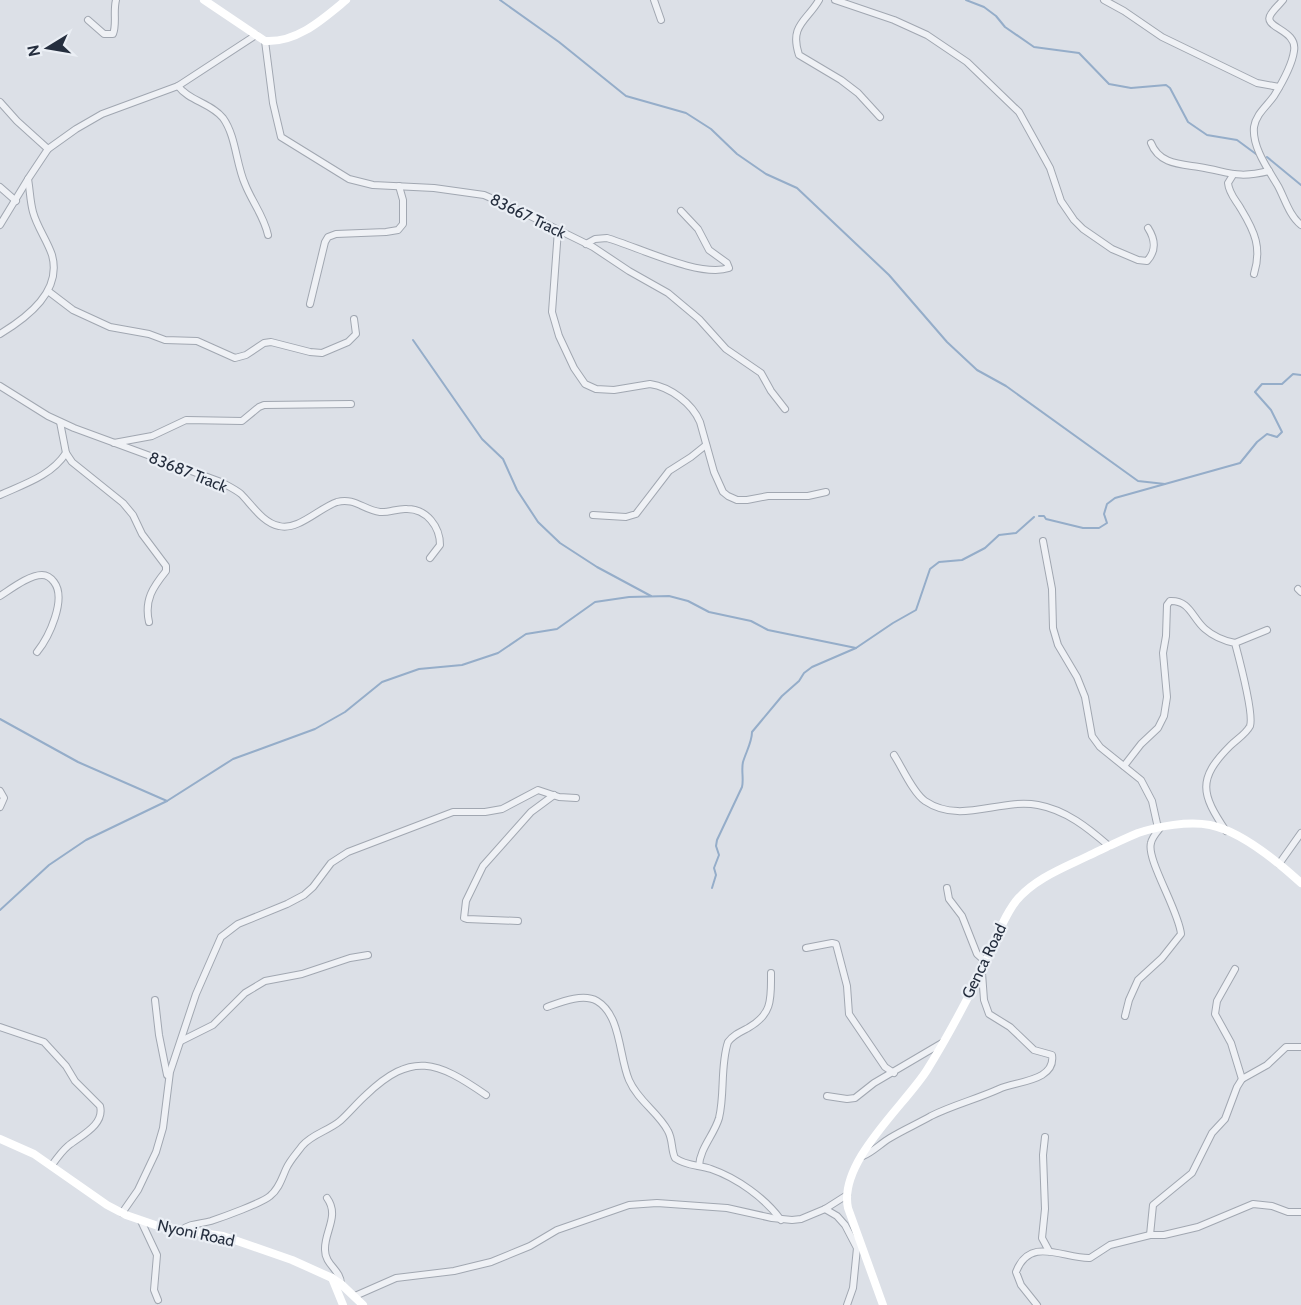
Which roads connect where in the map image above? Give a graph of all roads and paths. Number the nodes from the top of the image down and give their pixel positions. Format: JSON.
{"nodes":[{"id":1,"x":116,"y":0,"type":"edge"},
{"id":2,"x":204,"y":0,"type":"edge"},
{"id":3,"x":346,"y":0,"type":"edge"},
{"id":4,"x":654,"y":0,"type":"edge"},
{"id":5,"x":819,"y":0,"type":"edge"},
{"id":6,"x":834,"y":0,"type":"edge"},
{"id":7,"x":1104,"y":0,"type":"edge"},
{"id":8,"x":1283,"y":0,"type":"edge"},
{"id":9,"x":88,"y":20,"type":"dead end"},
{"id":10,"x":661,"y":20,"type":"dead end"},
{"id":11,"x":256,"y":35,"type":"junction"},
{"id":12,"x":265,"y":41,"type":"junction"},
{"id":13,"x":178,"y":86,"type":"junction"},
{"id":14,"x":1279,"y":87,"type":"junction"},
{"id":15,"x":0,"y":102,"type":"edge"},
{"id":16,"x":880,"y":117,"type":"dead end"},
{"id":17,"x":1151,"y":143,"type":"dead end"},
{"id":18,"x":48,"y":149,"type":"junction"},
{"id":19,"x":1269,"y":171,"type":"junction"},
{"id":20,"x":1233,"y":175,"type":"junction"},
{"id":21,"x":28,"y":179,"type":"junction"},
{"id":22,"x":399,"y":186,"type":"junction"},
{"id":23,"x":0,"y":187,"type":"edge"},
{"id":24,"x":16,"y":201,"type":"junction"},
{"id":25,"x":681,"y":211,"type":"dead end"},
{"id":26,"x":0,"y":225,"type":"edge"},
{"id":27,"x":1301,"y":225,"type":"edge"},
{"id":28,"x":1148,"y":228,"type":"dead end"},
{"id":29,"x":558,"y":230,"type":"junction"},
{"id":30,"x":268,"y":235,"type":"dead end"},
{"id":31,"x":586,"y":243,"type":"junction"},
{"id":32,"x":1254,"y":274,"type":"dead end"},
{"id":33,"x":48,"y":291,"type":"junction"},
{"id":34,"x":310,"y":304,"type":"dead end"},
{"id":35,"x":354,"y":319,"type":"dead end"},
{"id":36,"x":0,"y":334,"type":"edge"},
{"id":37,"x":0,"y":386,"type":"edge"},
{"id":38,"x":351,"y":404,"type":"dead end"},
{"id":39,"x":785,"y":409,"type":"dead end"},
{"id":40,"x":60,"y":422,"type":"junction"},
{"id":41,"x":114,"y":443,"type":"junction"},
{"id":42,"x":706,"y":445,"type":"junction"},
{"id":43,"x":66,"y":453,"type":"junction"},
{"id":44,"x":826,"y":492,"type":"dead end"},
{"id":45,"x":0,"y":495,"type":"edge"},
{"id":46,"x":593,"y":515,"type":"dead end"},
{"id":47,"x":1043,"y":541,"type":"dead end"},
{"id":48,"x":430,"y":558,"type":"dead end"},
{"id":49,"x":0,"y":596,"type":"edge"},
{"id":50,"x":149,"y":622,"type":"dead end"},
{"id":51,"x":1267,"y":630,"type":"dead end"},
{"id":52,"x":1235,"y":643,"type":"junction"},
{"id":53,"x":37,"y":651,"type":"dead end"},
{"id":54,"x":894,"y":755,"type":"dead end"},
{"id":55,"x":1124,"y":766,"type":"junction"},
{"id":56,"x":0,"y":790,"type":"edge"},
{"id":57,"x":554,"y":795,"type":"junction"},
{"id":58,"x":576,"y":798,"type":"dead end"},
{"id":59,"x":0,"y":807,"type":"edge"},
{"id":60,"x":1159,"y":828,"type":"junction"},
{"id":61,"x":1227,"y":831,"type":"junction"},
{"id":62,"x":1301,"y":833,"type":"edge"},
{"id":63,"x":1109,"y":846,"type":"junction"},
{"id":64,"x":1279,"y":864,"type":"junction"},
{"id":65,"x":1301,"y":883,"type":"edge"},
{"id":66,"x":946,"y":888,"type":"dead end"},
{"id":67,"x":518,"y":921,"type":"dead end"},
{"id":68,"x":806,"y":948,"type":"dead end"},
{"id":69,"x":368,"y":955,"type":"dead end"},
{"id":70,"x":986,"y":962,"type":"junction"},
{"id":71,"x":1235,"y":969,"type":"dead end"},
{"id":72,"x":981,"y":970,"type":"junction"},
{"id":73,"x":771,"y":973,"type":"dead end"},
{"id":74,"x":155,"y":1000,"type":"dead end"},
{"id":75,"x":547,"y":1007,"type":"dead end"},
{"id":76,"x":1125,"y":1016,"type":"dead end"},
{"id":77,"x":0,"y":1027,"type":"edge"},
{"id":78,"x":180,"y":1042,"type":"junction"},
{"id":79,"x":942,"y":1043,"type":"junction"},
{"id":80,"x":1301,"y":1047,"type":"edge"},
{"id":81,"x":894,"y":1073,"type":"junction"},
{"id":82,"x":168,"y":1079,"type":"junction"},
{"id":83,"x":1242,"y":1079,"type":"junction"},
{"id":84,"x":486,"y":1095,"type":"dead end"},
{"id":85,"x":827,"y":1096,"type":"dead end"},
{"id":86,"x":1045,"y":1137,"type":"dead end"},
{"id":87,"x":0,"y":1139,"type":"edge"},
{"id":88,"x":863,"y":1156,"type":"junction"},
{"id":89,"x":52,"y":1165,"type":"junction"},
{"id":90,"x":699,"y":1166,"type":"junction"},
{"id":91,"x":847,"y":1195,"type":"junction"},
{"id":92,"x":327,"y":1198,"type":"dead end"},
{"id":93,"x":825,"y":1209,"type":"junction"},
{"id":94,"x":1301,"y":1212,"type":"edge"},
{"id":95,"x":122,"y":1213,"type":"junction"},
{"id":96,"x":781,"y":1220,"type":"junction"},
{"id":97,"x":141,"y":1221,"type":"junction"},
{"id":98,"x":181,"y":1230,"type":"junction"},
{"id":99,"x":1150,"y":1235,"type":"junction"},
{"id":100,"x":1050,"y":1251,"type":"junction"},
{"id":101,"x":332,"y":1278,"type":"junction"},
{"id":102,"x":341,"y":1284,"type":"junction"},
{"id":103,"x":355,"y":1296,"type":"junction"},
{"id":104,"x":158,"y":1300,"type":"dead end"},
{"id":105,"x":343,"y":1305,"type":"edge"},
{"id":106,"x":363,"y":1305,"type":"edge"},
{"id":107,"x":848,"y":1305,"type":"edge"},
{"id":108,"x":883,"y":1305,"type":"edge"},
{"id":109,"x":1037,"y":1305,"type":"edge"}],
"edges":[{"from":1,"to":9,"type":"street"},
{"from":2,"to":11,"type":"street"},
{"from":3,"to":12,"type":"street"},
{"from":4,"to":10,"type":"street"},
{"from":5,"to":16,"type":"street"},
{"from":6,"to":28,"type":"street"},
{"from":7,"to":14,"type":"street"},
{"from":8,"to":14,"type":"street"},
{"from":11,"to":12,"type":"street"},
{"from":11,"to":13,"type":"street"},
{"from":12,"to":22,"type":"street","name":"83667 Track"},
{"from":13,"to":18,"type":"street"},
{"from":13,"to":30,"type":"street"},
{"from":14,"to":19,"type":"street"},
{"from":15,"to":18,"type":"street"},
{"from":17,"to":20,"type":"street"},
{"from":18,"to":21,"type":"street"},
{"from":19,"to":20,"type":"street"},
{"from":19,"to":27,"type":"street"},
{"from":20,"to":32,"type":"street"},
{"from":21,"to":24,"type":"street"},
{"from":21,"to":33,"type":"street"},
{"from":22,"to":29,"type":"street","name":"83667 Track"},
{"from":22,"to":34,"type":"street"},
{"from":23,"to":24,"type":"street"},
{"from":24,"to":26,"type":"street"},
{"from":25,"to":31,"type":"street"},
{"from":29,"to":31,"type":"street","name":"83667 Track"},
{"from":29,"to":42,"type":"street"},
{"from":31,"to":39,"type":"street","name":"83667 Track"},
{"from":33,"to":35,"type":"street"},
{"from":33,"to":36,"type":"street"},
{"from":37,"to":40,"type":"street","name":"83687 Track"},
{"from":38,"to":41,"type":"street"},
{"from":40,"to":41,"type":"street","name":"83687 Track"},
{"from":40,"to":43,"type":"street"},
{"from":41,"to":48,"type":"street","name":"83687 Track"},
{"from":42,"to":44,"type":"street"},
{"from":42,"to":46,"type":"street"},
{"from":43,"to":45,"type":"street"},
{"from":43,"to":50,"type":"street"},
{"from":47,"to":55,"type":"street"},
{"from":49,"to":53,"type":"street"},
{"from":51,"to":52,"type":"street"},
{"from":52,"to":55,"type":"street"},
{"from":52,"to":61,"type":"street"},
{"from":54,"to":63,"type":"street"},
{"from":55,"to":60,"type":"street"},
{"from":56,"to":59,"type":"street"},
{"from":57,"to":58,"type":"street"},
{"from":57,"to":67,"type":"street"},
{"from":57,"to":78,"type":"street"},
{"from":60,"to":61,"type":"street","name":"Genca Road"},
{"from":60,"to":63,"type":"street","name":"Genca Road"},
{"from":60,"to":76,"type":"street"},
{"from":61,"to":64,"type":"street","name":"Genca Road"},
{"from":62,"to":64,"type":"street"},
{"from":63,"to":70,"type":"street","name":"Genca Road"},
{"from":64,"to":65,"type":"street","name":"Genca Road"},
{"from":66,"to":70,"type":"street"},
{"from":68,"to":81,"type":"street"},
{"from":69,"to":78,"type":"street"},
{"from":70,"to":72,"type":"street","name":"Genca Road"},
{"from":71,"to":83,"type":"street"},
{"from":72,"to":79,"type":"street","name":"Genca Road"},
{"from":72,"to":88,"type":"street"},
{"from":73,"to":90,"type":"street"},
{"from":74,"to":82,"type":"street"},
{"from":75,"to":90,"type":"street"},
{"from":77,"to":89,"type":"street"},
{"from":78,"to":82,"type":"street"},
{"from":79,"to":81,"type":"street"},
{"from":79,"to":88,"type":"street","name":"Genca Road"},
{"from":80,"to":83,"type":"street"},
{"from":81,"to":85,"type":"street"},
{"from":82,"to":95,"type":"street"},
{"from":83,"to":99,"type":"street"},
{"from":84,"to":98,"type":"street"},
{"from":86,"to":100,"type":"street"},
{"from":87,"to":89,"type":"street","name":"Nyoni Road"},
{"from":88,"to":91,"type":"street","name":"Genca Road"},
{"from":89,"to":95,"type":"street","name":"Nyoni Road"},
{"from":90,"to":96,"type":"street"},
{"from":91,"to":93,"type":"street"},
{"from":91,"to":108,"type":"street"},
{"from":92,"to":102,"type":"street"},
{"from":93,"to":96,"type":"street"},
{"from":93,"to":107,"type":"street"},
{"from":94,"to":99,"type":"street"},
{"from":95,"to":97,"type":"street","name":"Nyoni Road"},
{"from":96,"to":103,"type":"street"},
{"from":97,"to":98,"type":"street","name":"Nyoni Road"},
{"from":97,"to":104,"type":"street"},
{"from":98,"to":101,"type":"street","name":"Nyoni Road"},
{"from":99,"to":100,"type":"street"},
{"from":100,"to":109,"type":"street"},
{"from":101,"to":102,"type":"street","name":"Nyoni Road"},
{"from":101,"to":105,"type":"street"},
{"from":102,"to":103,"type":"street","name":"Nyoni Road"},
{"from":103,"to":106,"type":"street","name":"Nyoni Road"}]}
